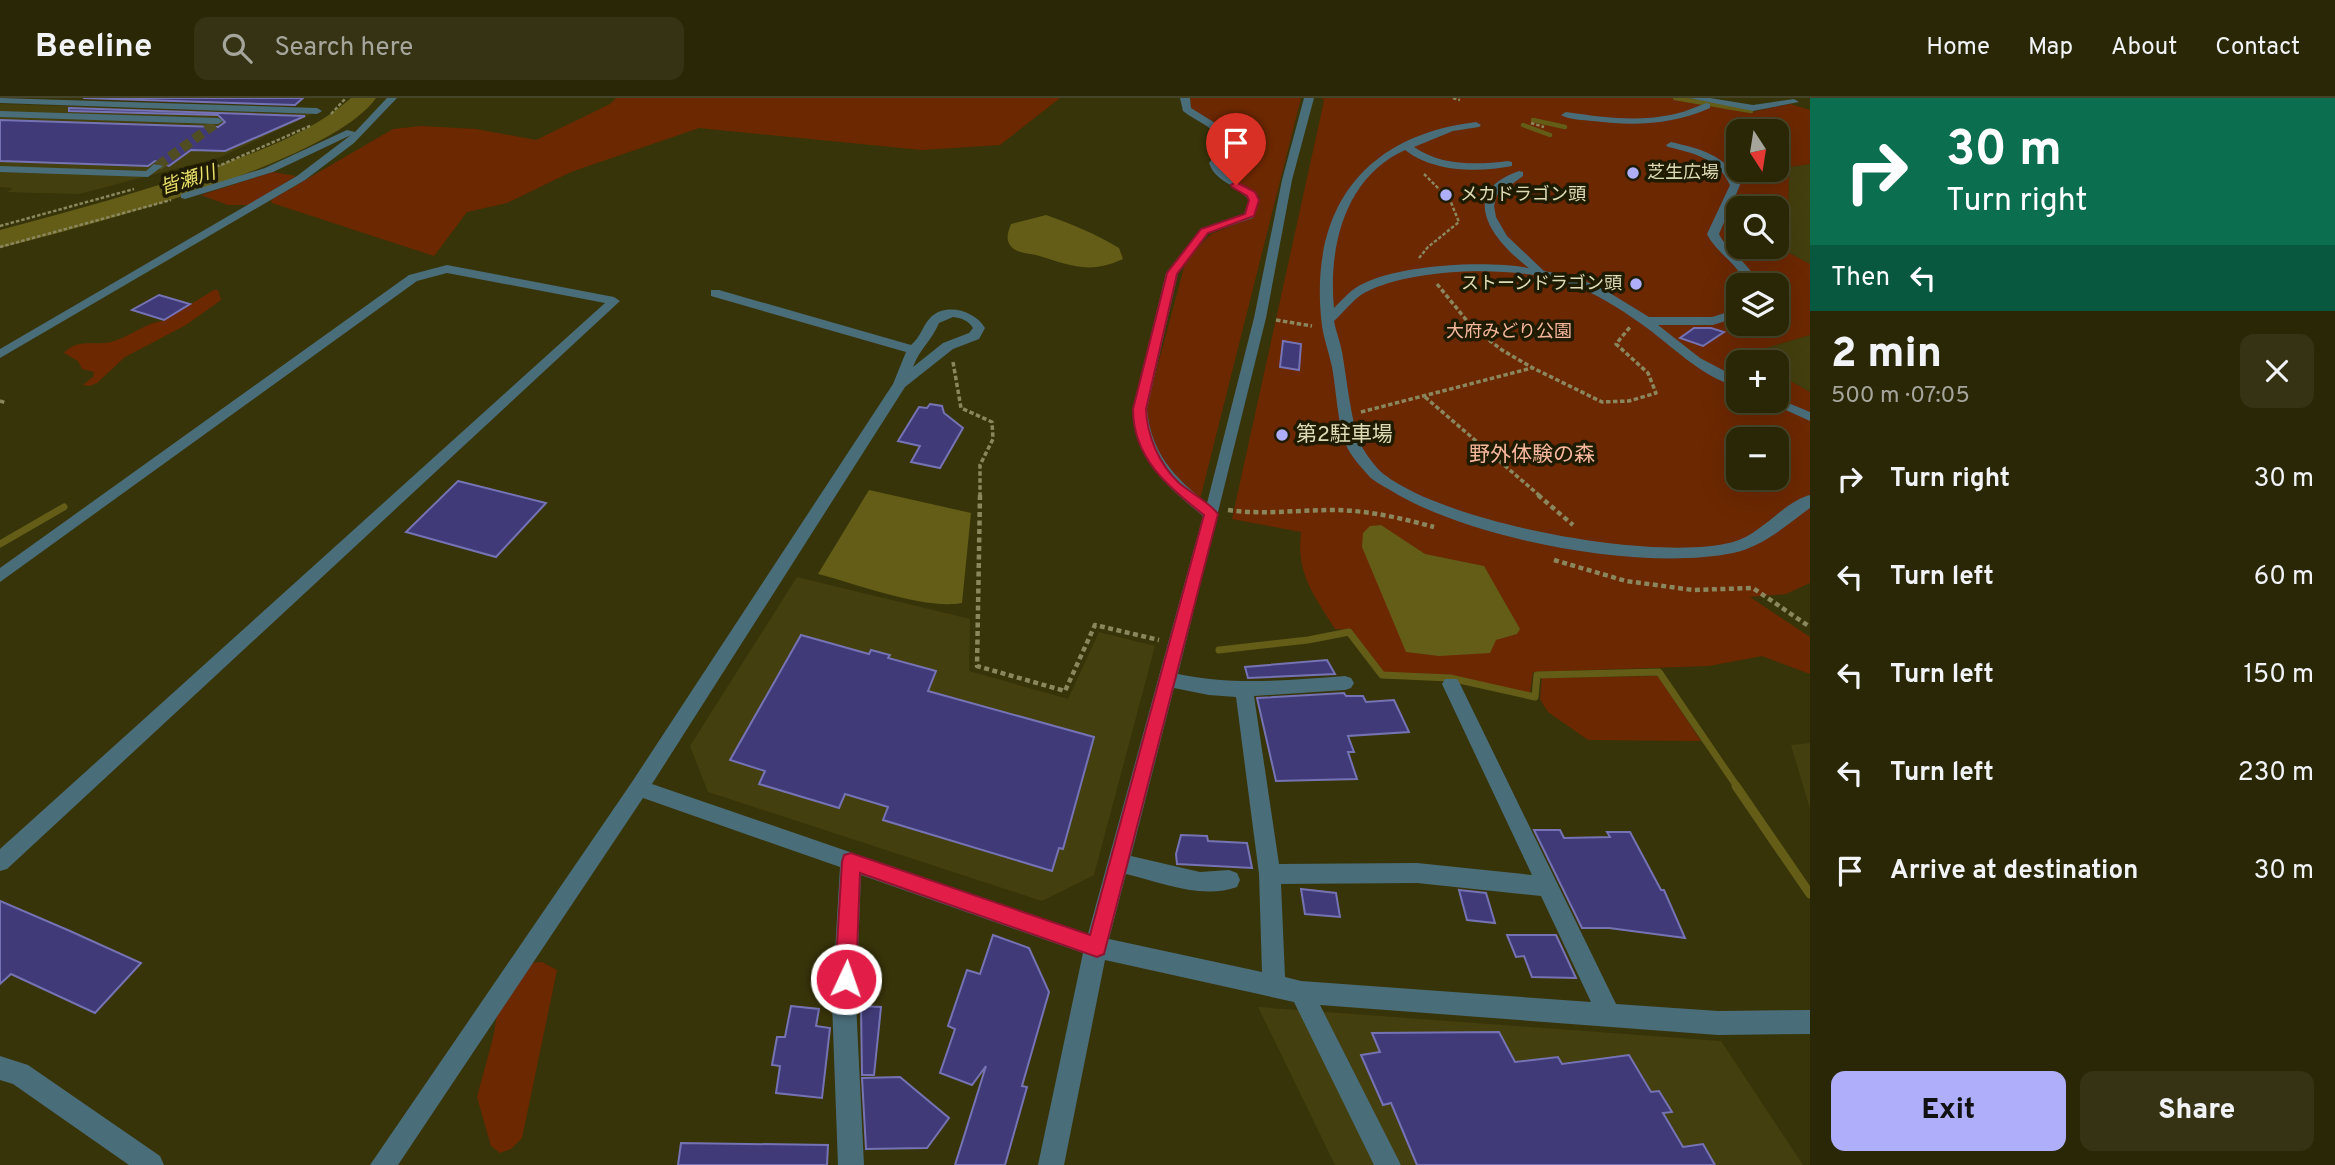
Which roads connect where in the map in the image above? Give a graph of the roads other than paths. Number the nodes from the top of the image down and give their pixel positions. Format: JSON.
{"nodes":[{"id":1,"x":163,"y":98,"type":"edge"},
{"id":2,"x":393,"y":98,"type":"edge"},
{"id":3,"x":1185,"y":98,"type":"edge"},
{"id":4,"x":1309,"y":98,"type":"edge"},
{"id":5,"x":1694,"y":98,"type":"edge"},
{"id":6,"x":0,"y":100,"type":"edge"},
{"id":7,"x":1791,"y":100,"type":"edge"},
{"id":8,"x":153,"y":105,"type":"junction"},
{"id":9,"x":1707,"y":106,"type":"dead end"},
{"id":10,"x":1805,"y":106,"type":"dead end"},
{"id":11,"x":236,"y":108,"type":"junction"},
{"id":12,"x":317,"y":111,"type":"dead end"},
{"id":13,"x":0,"y":114,"type":"edge"},
{"id":14,"x":1566,"y":115,"type":"dead end"},
{"id":15,"x":366,"y":125,"type":"junction"},
{"id":16,"x":1476,"y":125,"type":"dead end"},
{"id":17,"x":1410,"y":144,"type":"junction"},
{"id":18,"x":1671,"y":145,"type":"dead end"},
{"id":19,"x":1508,"y":164,"type":"dead end"},
{"id":20,"x":158,"y":166,"type":"tunnel mouth"},
{"id":21,"x":0,"y":169,"type":"edge"},
{"id":22,"x":1519,"y":174,"type":"dead end"},
{"id":23,"x":185,"y":196,"type":"road end"},
{"id":24,"x":1748,"y":273,"type":"edge"},
{"id":25,"x":1545,"y":274,"type":"junction"},
{"id":26,"x":715,"y":293,"type":"dead end"},
{"id":27,"x":1726,"y":317,"type":"edge"},
{"id":28,"x":1643,"y":318,"type":"junction"},
{"id":29,"x":1328,"y":324,"type":"junction"},
{"id":30,"x":913,"y":350,"type":"junction"},
{"id":31,"x":0,"y":354,"type":"edge"},
{"id":32,"x":1726,"y":377,"type":"edge"},
{"id":33,"x":900,"y":384,"type":"junction"},
{"id":34,"x":1789,"y":408,"type":"edge"},
{"id":35,"x":1810,"y":417,"type":"edge"},
{"id":36,"x":1810,"y":500,"type":"edge"},
{"id":37,"x":1212,"y":511,"type":"junction"},
{"id":38,"x":0,"y":576,"type":"edge"},
{"id":39,"x":1167,"y":680,"type":"junction"},
{"id":40,"x":1345,"y":683,"type":"dead end"},
{"id":41,"x":1451,"y":684,"type":"dead end"},
{"id":42,"x":1244,"y":690,"type":"junction"},
{"id":43,"x":639,"y":788,"type":"junction"},
{"id":44,"x":0,"y":862,"type":"edge"},
{"id":45,"x":851,"y":862,"type":"junction"},
{"id":46,"x":1119,"y":863,"type":"junction"},
{"id":47,"x":1270,"y":874,"type":"junction"},
{"id":48,"x":1229,"y":880,"type":"dead end"},
{"id":49,"x":1549,"y":887,"type":"junction"},
{"id":50,"x":1097,"y":947,"type":"junction"},
{"id":51,"x":1274,"y":986,"type":"junction"},
{"id":52,"x":1301,"y":992,"type":"junction"},
{"id":53,"x":1609,"y":1014,"type":"junction"},
{"id":54,"x":1810,"y":1022,"type":"edge"},
{"id":55,"x":0,"y":1068,"type":"edge"},
{"id":56,"x":151,"y":1165,"type":"edge"},
{"id":57,"x":383,"y":1165,"type":"edge"},
{"id":58,"x":851,"y":1165,"type":"edge"},
{"id":59,"x":1051,"y":1165,"type":"edge"},
{"id":60,"x":1388,"y":1165,"type":"edge"}],
"edges":[{"from":1,"to":8,"type":"street"},
{"from":2,"to":15,"type":"street"},
{"from":3,"to":37,"type":"street"},
{"from":4,"to":37,"type":"street"},
{"from":5,"to":7,"type":"street"},
{"from":6,"to":8,"type":"street"},
{"from":7,"to":10,"type":"street"},
{"from":8,"to":11,"type":"street"},
{"from":9,"to":14,"type":"street"},
{"from":11,"to":12,"type":"street"},
{"from":11,"to":13,"type":"street"},
{"from":15,"to":23,"type":"street"},
{"from":15,"to":31,"type":"street"},
{"from":16,"to":17,"type":"street"},
{"from":17,"to":19,"type":"street"},
{"from":17,"to":29,"type":"street"},
{"from":18,"to":24,"type":"street"},
{"from":20,"to":21,"type":"street"},
{"from":22,"to":25,"type":"street"},
{"from":25,"to":28,"type":"street"},
{"from":25,"to":29,"type":"street"},
{"from":26,"to":30,"type":"street"},
{"from":27,"to":28,"type":"street"},
{"from":28,"to":32,"type":"street"},
{"from":29,"to":36,"type":"street"},
{"from":30,"to":33,"type":"street"},
{"from":30,"to":33,"type":"street"},
{"from":33,"to":43,"type":"street"},
{"from":34,"to":35,"type":"street"},
{"from":37,"to":39,"type":"street"},
{"from":38,"to":44,"type":"street"},
{"from":39,"to":42,"type":"street"},
{"from":39,"to":46,"type":"street"},
{"from":40,"to":42,"type":"street"},
{"from":41,"to":49,"type":"street"},
{"from":42,"to":47,"type":"street"},
{"from":43,"to":45,"type":"street"},
{"from":43,"to":57,"type":"street"},
{"from":45,"to":50,"type":"street"},
{"from":45,"to":58,"type":"street"},
{"from":46,"to":48,"type":"street"},
{"from":46,"to":50,"type":"street"},
{"from":47,"to":49,"type":"street"},
{"from":47,"to":51,"type":"street"},
{"from":49,"to":53,"type":"street"},
{"from":50,"to":51,"type":"street"},
{"from":50,"to":59,"type":"street"},
{"from":51,"to":52,"type":"street"},
{"from":52,"to":53,"type":"street"},
{"from":52,"to":60,"type":"street"},
{"from":53,"to":54,"type":"street"},
{"from":55,"to":56,"type":"street"}]}
